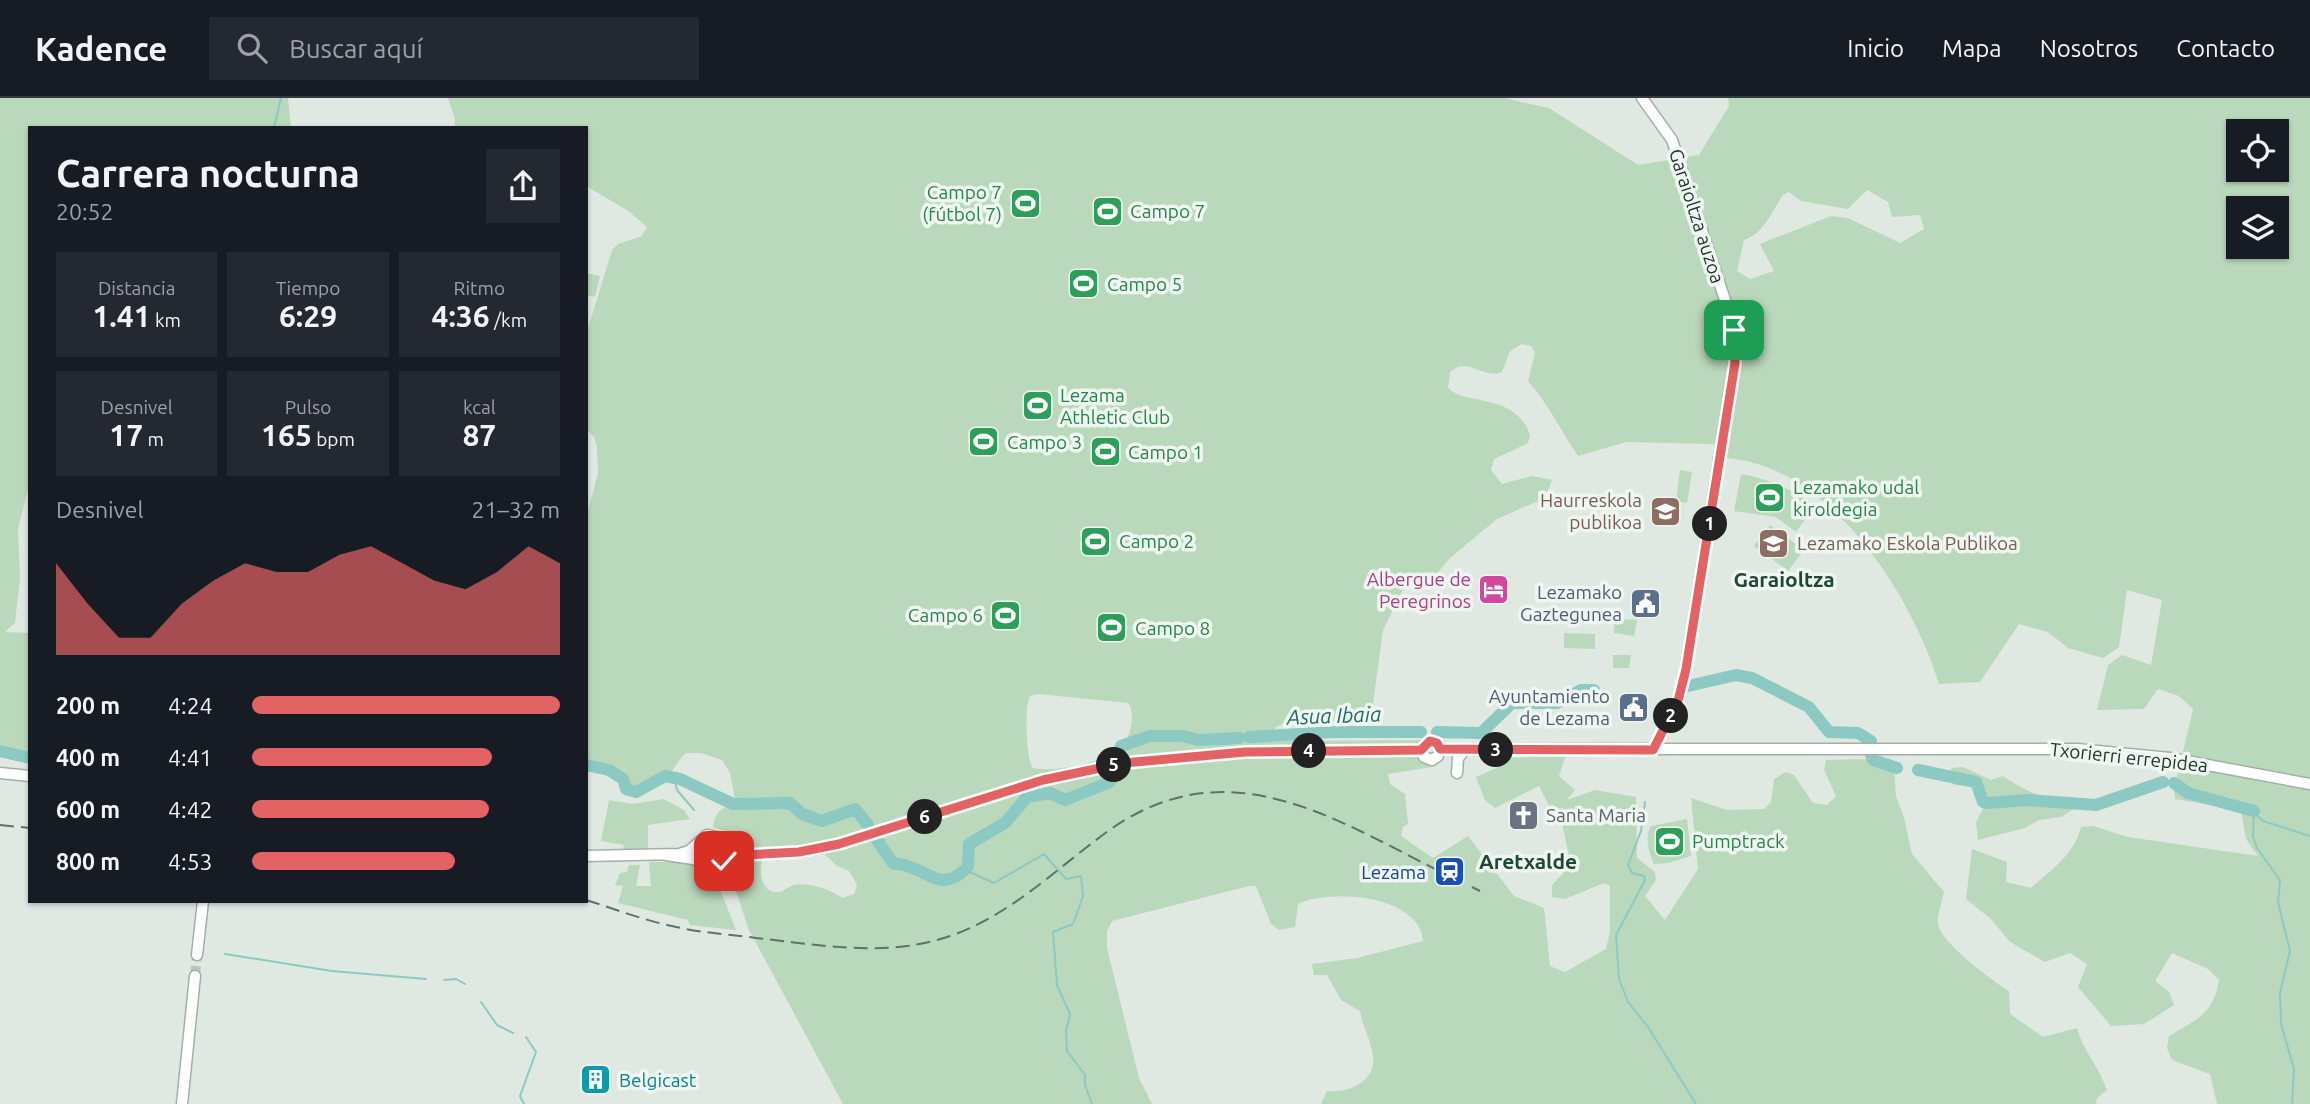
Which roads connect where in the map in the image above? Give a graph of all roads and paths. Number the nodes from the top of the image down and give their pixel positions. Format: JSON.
{"nodes":[{"id":1,"x":1642,"y":98,"type":"edge"},
{"id":2,"x":1466,"y":749,"type":"junction"},
{"id":3,"x":1653,"y":750,"type":"junction"},
{"id":4,"x":0,"y":773,"type":"edge"},
{"id":5,"x":1457,"y":773,"type":"dead end"},
{"id":6,"x":28,"y":776,"type":"edge"},
{"id":7,"x":2310,"y":784,"type":"edge"},
{"id":8,"x":697,"y":842,"type":"junction"},
{"id":9,"x":727,"y":846,"type":"junction"},
{"id":10,"x":666,"y":855,"type":"junction"},
{"id":11,"x":756,"y":855,"type":"junction"},
{"id":12,"x":588,"y":856,"type":"edge"},
{"id":13,"x":699,"y":861,"type":"junction"},
{"id":14,"x":724,"y":861,"type":"junction"},
{"id":15,"x":203,"y":903,"type":"edge"},
{"id":16,"x":197,"y":956,"type":"tunnel mouth"},
{"id":17,"x":195,"y":976,"type":"tunnel mouth"},
{"id":18,"x":182,"y":1104,"type":"edge"}],
"edges":[{"from":1,"to":3,"type":"street","name":"Garaioltza auzoa"},
{"from":2,"to":3,"type":"street"},
{"from":2,"to":5,"type":"street"},
{"from":2,"to":11,"type":"street"},
{"from":3,"to":7,"type":"street","name":"Txorierri errepidea"},
{"from":4,"to":6,"type":"street"},
{"from":8,"to":9,"type":"street"},
{"from":8,"to":10,"type":"street"},
{"from":8,"to":13,"type":"street"},
{"from":9,"to":11,"type":"street"},
{"from":9,"to":14,"type":"street"},
{"from":10,"to":12,"type":"street"},
{"from":10,"to":13,"type":"street"},
{"from":11,"to":14,"type":"street"},
{"from":13,"to":14,"type":"street"},
{"from":15,"to":16,"type":"street"},
{"from":17,"to":18,"type":"street"}]}
